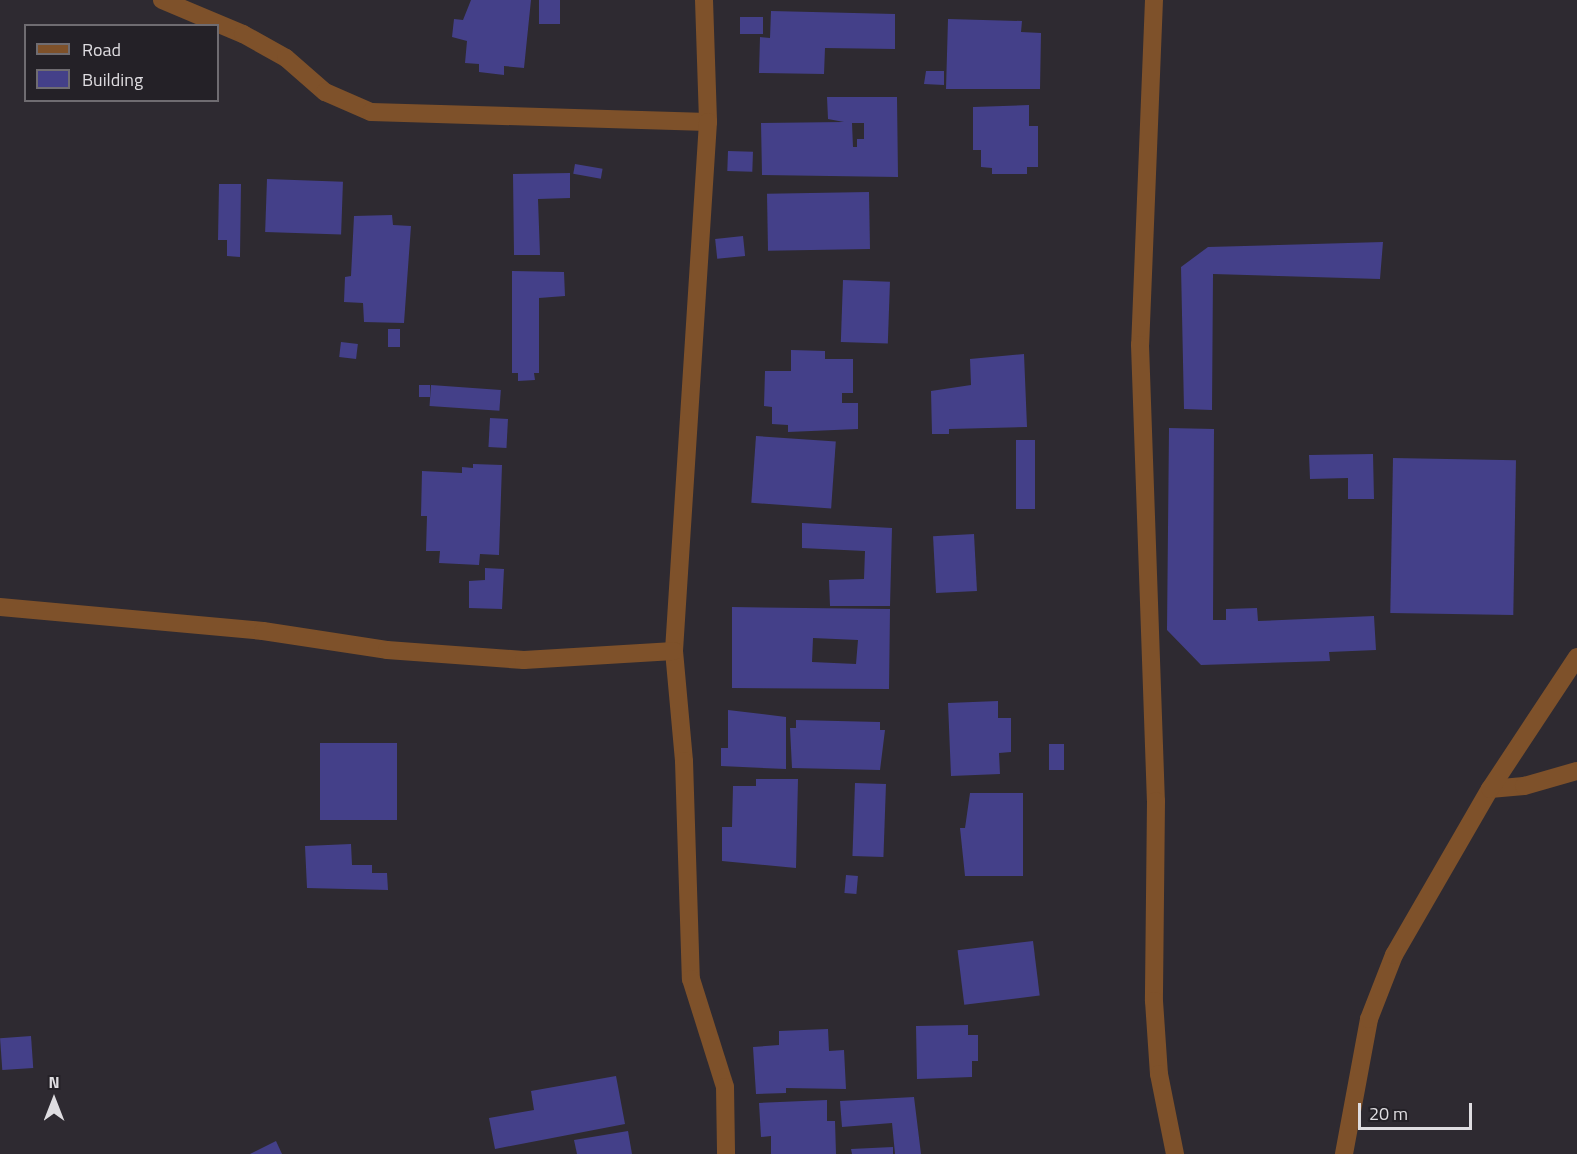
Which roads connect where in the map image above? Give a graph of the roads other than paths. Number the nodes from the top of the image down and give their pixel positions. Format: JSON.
{"nodes":[{"id":1,"x":162,"y":0,"type":"edge"},
{"id":2,"x":704,"y":0,"type":"edge"},
{"id":3,"x":1154,"y":0,"type":"edge"},
{"id":4,"x":708,"y":122,"type":"junction"},
{"id":5,"x":0,"y":607,"type":"edge"},
{"id":6,"x":674,"y":651,"type":"junction"},
{"id":7,"x":1577,"y":657,"type":"edge"},
{"id":8,"x":1577,"y":771,"type":"edge"},
{"id":9,"x":1490,"y":789,"type":"junction"},
{"id":10,"x":726,"y":1154,"type":"edge"},
{"id":11,"x":1175,"y":1154,"type":"edge"},
{"id":12,"x":1344,"y":1154,"type":"edge"}],
"edges":[{"from":1,"to":4,"type":"street"},
{"from":2,"to":4,"type":"street"},
{"from":3,"to":11,"type":"street"},
{"from":4,"to":6,"type":"street"},
{"from":5,"to":6,"type":"street"},
{"from":6,"to":10,"type":"street"},
{"from":7,"to":9,"type":"street"},
{"from":8,"to":9,"type":"street"},
{"from":9,"to":12,"type":"street"}]}
